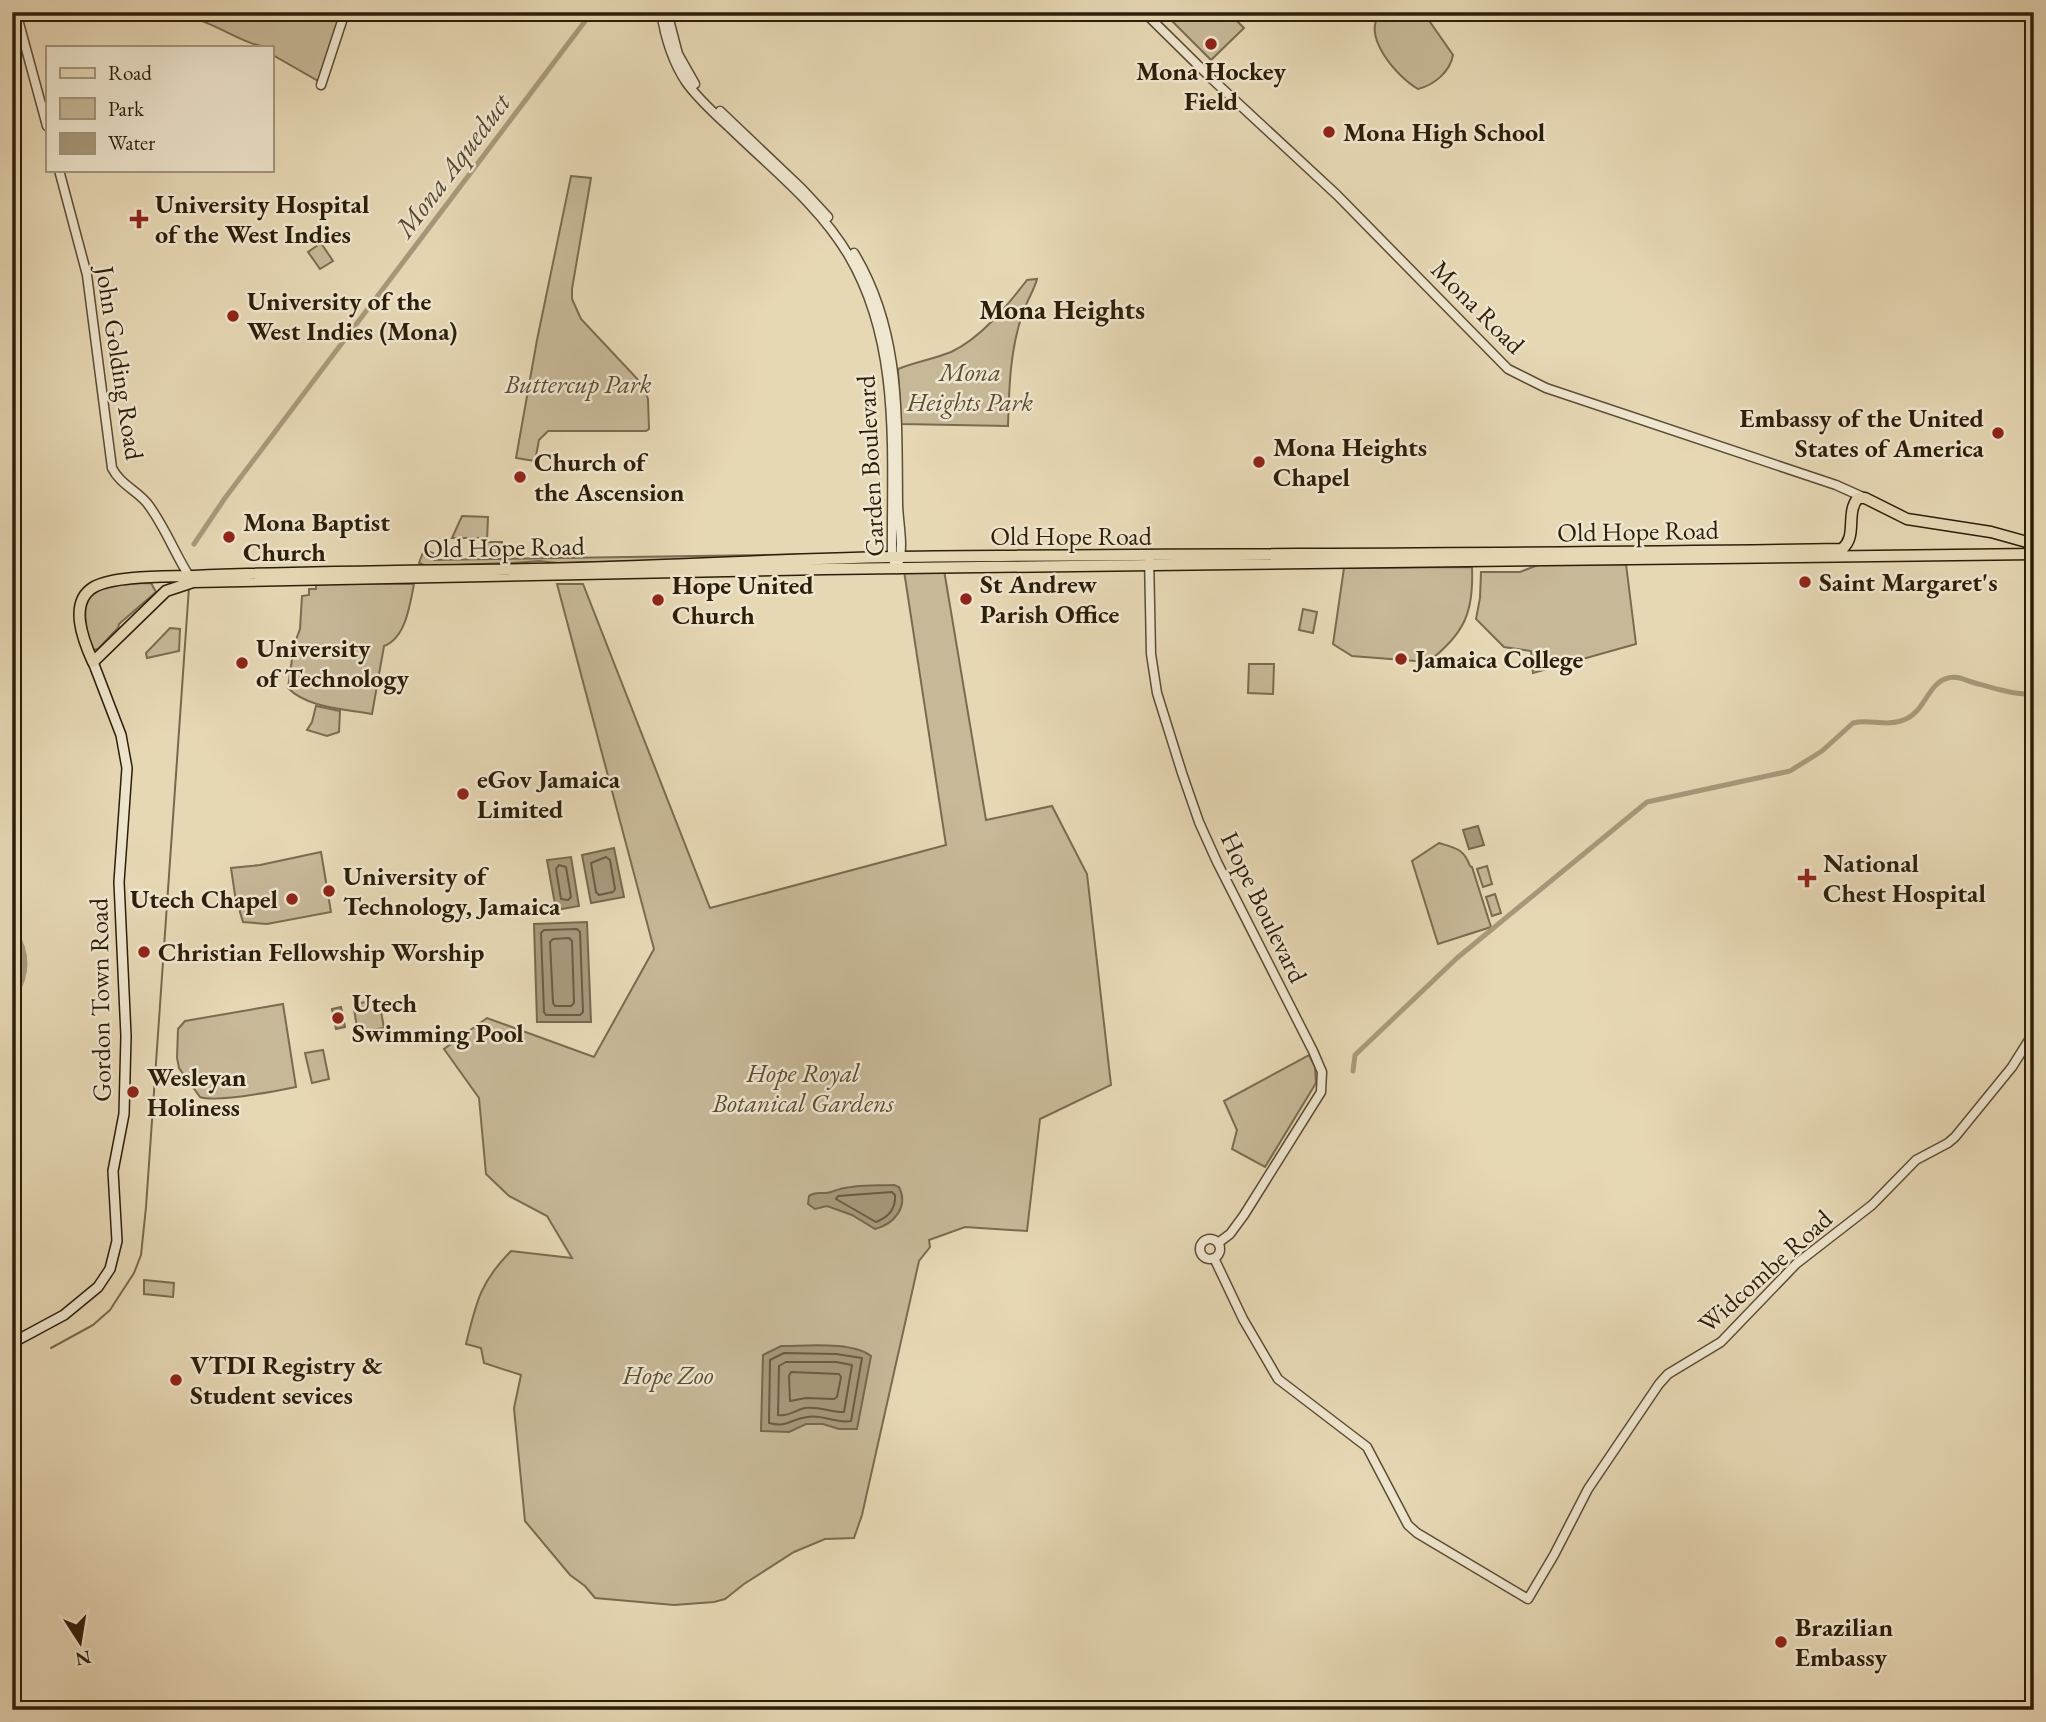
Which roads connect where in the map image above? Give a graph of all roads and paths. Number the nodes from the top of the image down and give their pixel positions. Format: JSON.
{"nodes":[{"id":1,"x":16,"y":12,"type":"edge"},
{"id":2,"x":345,"y":12,"type":"edge"},
{"id":3,"x":661,"y":12,"type":"edge"},
{"id":4,"x":667,"y":12,"type":"edge"},
{"id":5,"x":1144,"y":12,"type":"edge"},
{"id":6,"x":321,"y":85,"type":"dead end"},
{"id":7,"x":46,"y":123,"type":"edge"},
{"id":8,"x":60,"y":172,"type":"edge"},
{"id":9,"x":1836,"y":485,"type":"junction"},
{"id":10,"x":1865,"y":498,"type":"junction"},
{"id":11,"x":1852,"y":510,"type":"junction"},
{"id":12,"x":1998,"y":535,"type":"junction"},
{"id":13,"x":1850,"y":538,"type":"junction"},
{"id":14,"x":2034,"y":544,"type":"edge"},
{"id":15,"x":2034,"y":554,"type":"edge"},
{"id":16,"x":2001,"y":555,"type":"junction"},
{"id":17,"x":1873,"y":556,"type":"junction"},
{"id":18,"x":896,"y":557,"type":"junction"},
{"id":19,"x":1149,"y":561,"type":"junction"},
{"id":20,"x":897,"y":569,"type":"junction"},
{"id":21,"x":145,"y":578,"type":"junction"},
{"id":22,"x":191,"y":579,"type":"junction"},
{"id":23,"x":159,"y":597,"type":"junction"},
{"id":24,"x":79,"y":612,"type":"joint"},
{"id":25,"x":93,"y":662,"type":"junction"},
{"id":26,"x":2034,"y":1032,"type":"edge"},
{"id":27,"x":1218,"y":1243,"type":"junction"},
{"id":28,"x":1214,"y":1258,"type":"junction"},
{"id":29,"x":12,"y":1343,"type":"edge"}],
"edges":[{"from":1,"to":7,"type":"street"},
{"from":2,"to":6,"type":"street"},
{"from":3,"to":18,"type":"street","name":"Garden Boulevard"},
{"from":4,"to":18,"type":"street","name":"Garden Boulevard"},
{"from":5,"to":9,"type":"street","name":"Mona Road"},
{"from":8,"to":22,"type":"street","name":"John Golding Road"},
{"from":9,"to":10,"type":"street","name":"Mona Road"},
{"from":9,"to":11,"type":"street"},
{"from":10,"to":11,"type":"main road"},
{"from":10,"to":12,"type":"main road"},
{"from":11,"to":13,"type":"main road"},
{"from":12,"to":14,"type":"main road"},
{"from":12,"to":16,"type":"main road"},
{"from":13,"to":17,"type":"main road"},
{"from":13,"to":19,"type":"main road","name":"Old Hope Road"},
{"from":15,"to":16,"type":"main road","name":"Old Hope Road"},
{"from":16,"to":17,"type":"main road","name":"Old Hope Road"},
{"from":17,"to":19,"type":"main road","name":"Old Hope Road"},
{"from":18,"to":19,"type":"main road","name":"Old Hope Road"},
{"from":18,"to":20,"type":"street","name":"Garden Boulevard"},
{"from":18,"to":22,"type":"main road","name":"Old Hope Road"},
{"from":19,"to":20,"type":"main road","name":"Old Hope Road"},
{"from":19,"to":27,"type":"street","name":"Hope Boulevard"},
{"from":20,"to":22,"type":"main road","name":"Old Hope Road"},
{"from":21,"to":22,"type":"main road","name":"Old Hope Road"},
{"from":21,"to":23,"type":"main road"},
{"from":21,"to":24,"type":"main road","name":"Old Hope Road"},
{"from":22,"to":23,"type":"main road","name":"Old Hope Road"},
{"from":23,"to":25,"type":"main road","name":"Old Hope Road"},
{"from":24,"to":25,"type":"main road","name":"Gordon Town Road"},
{"from":25,"to":29,"type":"main road","name":"Gordon Town Road"},
{"from":26,"to":28,"type":"street","name":"Widcombe Road"},
{"from":27,"to":28,"type":"street"},
{"from":27,"to":28,"type":"street"}]}
